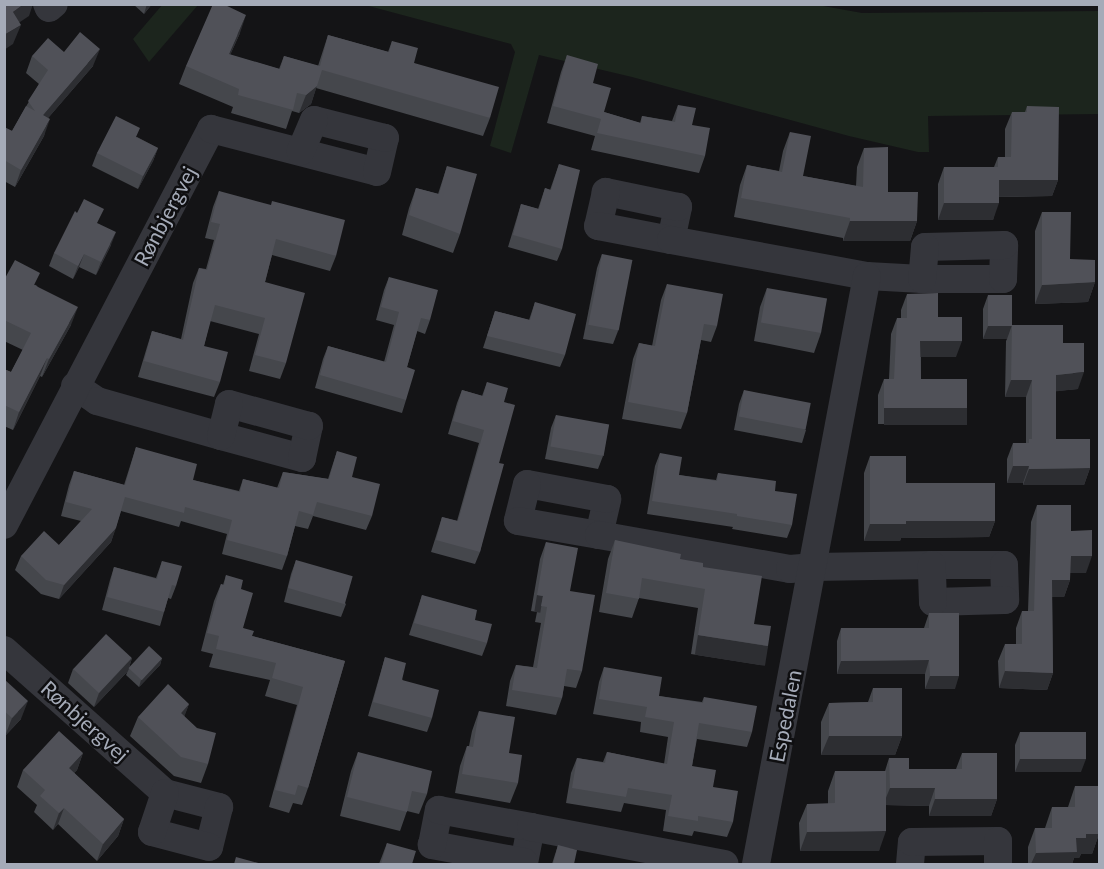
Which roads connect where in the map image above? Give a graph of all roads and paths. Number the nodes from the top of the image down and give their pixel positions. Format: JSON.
{"nodes":[{"id":1,"x":47,"y":4,"type":"edge"},
{"id":2,"x":54,"y":4,"type":"edge"},
{"id":3,"x":302,"y":151,"type":"dead end"},
{"id":4,"x":671,"y":240,"type":"dead end"},
{"id":5,"x":867,"y":276,"type":"junction"},
{"id":6,"x":922,"y":279,"type":"dead end"},
{"id":7,"x":75,"y":386,"type":"junction"},
{"id":8,"x":221,"y":436,"type":"dead end"},
{"id":9,"x":4,"y":525,"type":"edge"},
{"id":10,"x":599,"y":535,"type":"dead end"},
{"id":11,"x":932,"y":565,"type":"dead end"},
{"id":12,"x":814,"y":567,"type":"junction"},
{"id":13,"x":4,"y":650,"type":"edge"},
{"id":14,"x":165,"y":793,"type":"dead end"},
{"id":15,"x":531,"y":827,"type":"dead end"},
{"id":16,"x":725,"y":864,"type":"edge"},
{"id":17,"x":756,"y":864,"type":"edge"},
{"id":18,"x":910,"y":864,"type":"edge"},
{"id":19,"x":998,"y":864,"type":"edge"}],
"edges":[{"from":1,"to":2,"type":"street"},
{"from":3,"to":7,"type":"street","name":"Rønbjergvej"},
{"from":4,"to":5,"type":"street"},
{"from":5,"to":6,"type":"street"},
{"from":5,"to":12,"type":"street","name":"Espedalen"},
{"from":7,"to":8,"type":"street"},
{"from":7,"to":9,"type":"street","name":"Rønbjergvej"},
{"from":10,"to":12,"type":"street"},
{"from":11,"to":12,"type":"street"},
{"from":12,"to":17,"type":"street","name":"Espedalen"},
{"from":13,"to":14,"type":"street","name":"Rønbjergvej"},
{"from":15,"to":16,"type":"street"},
{"from":18,"to":19,"type":"street"}]}
